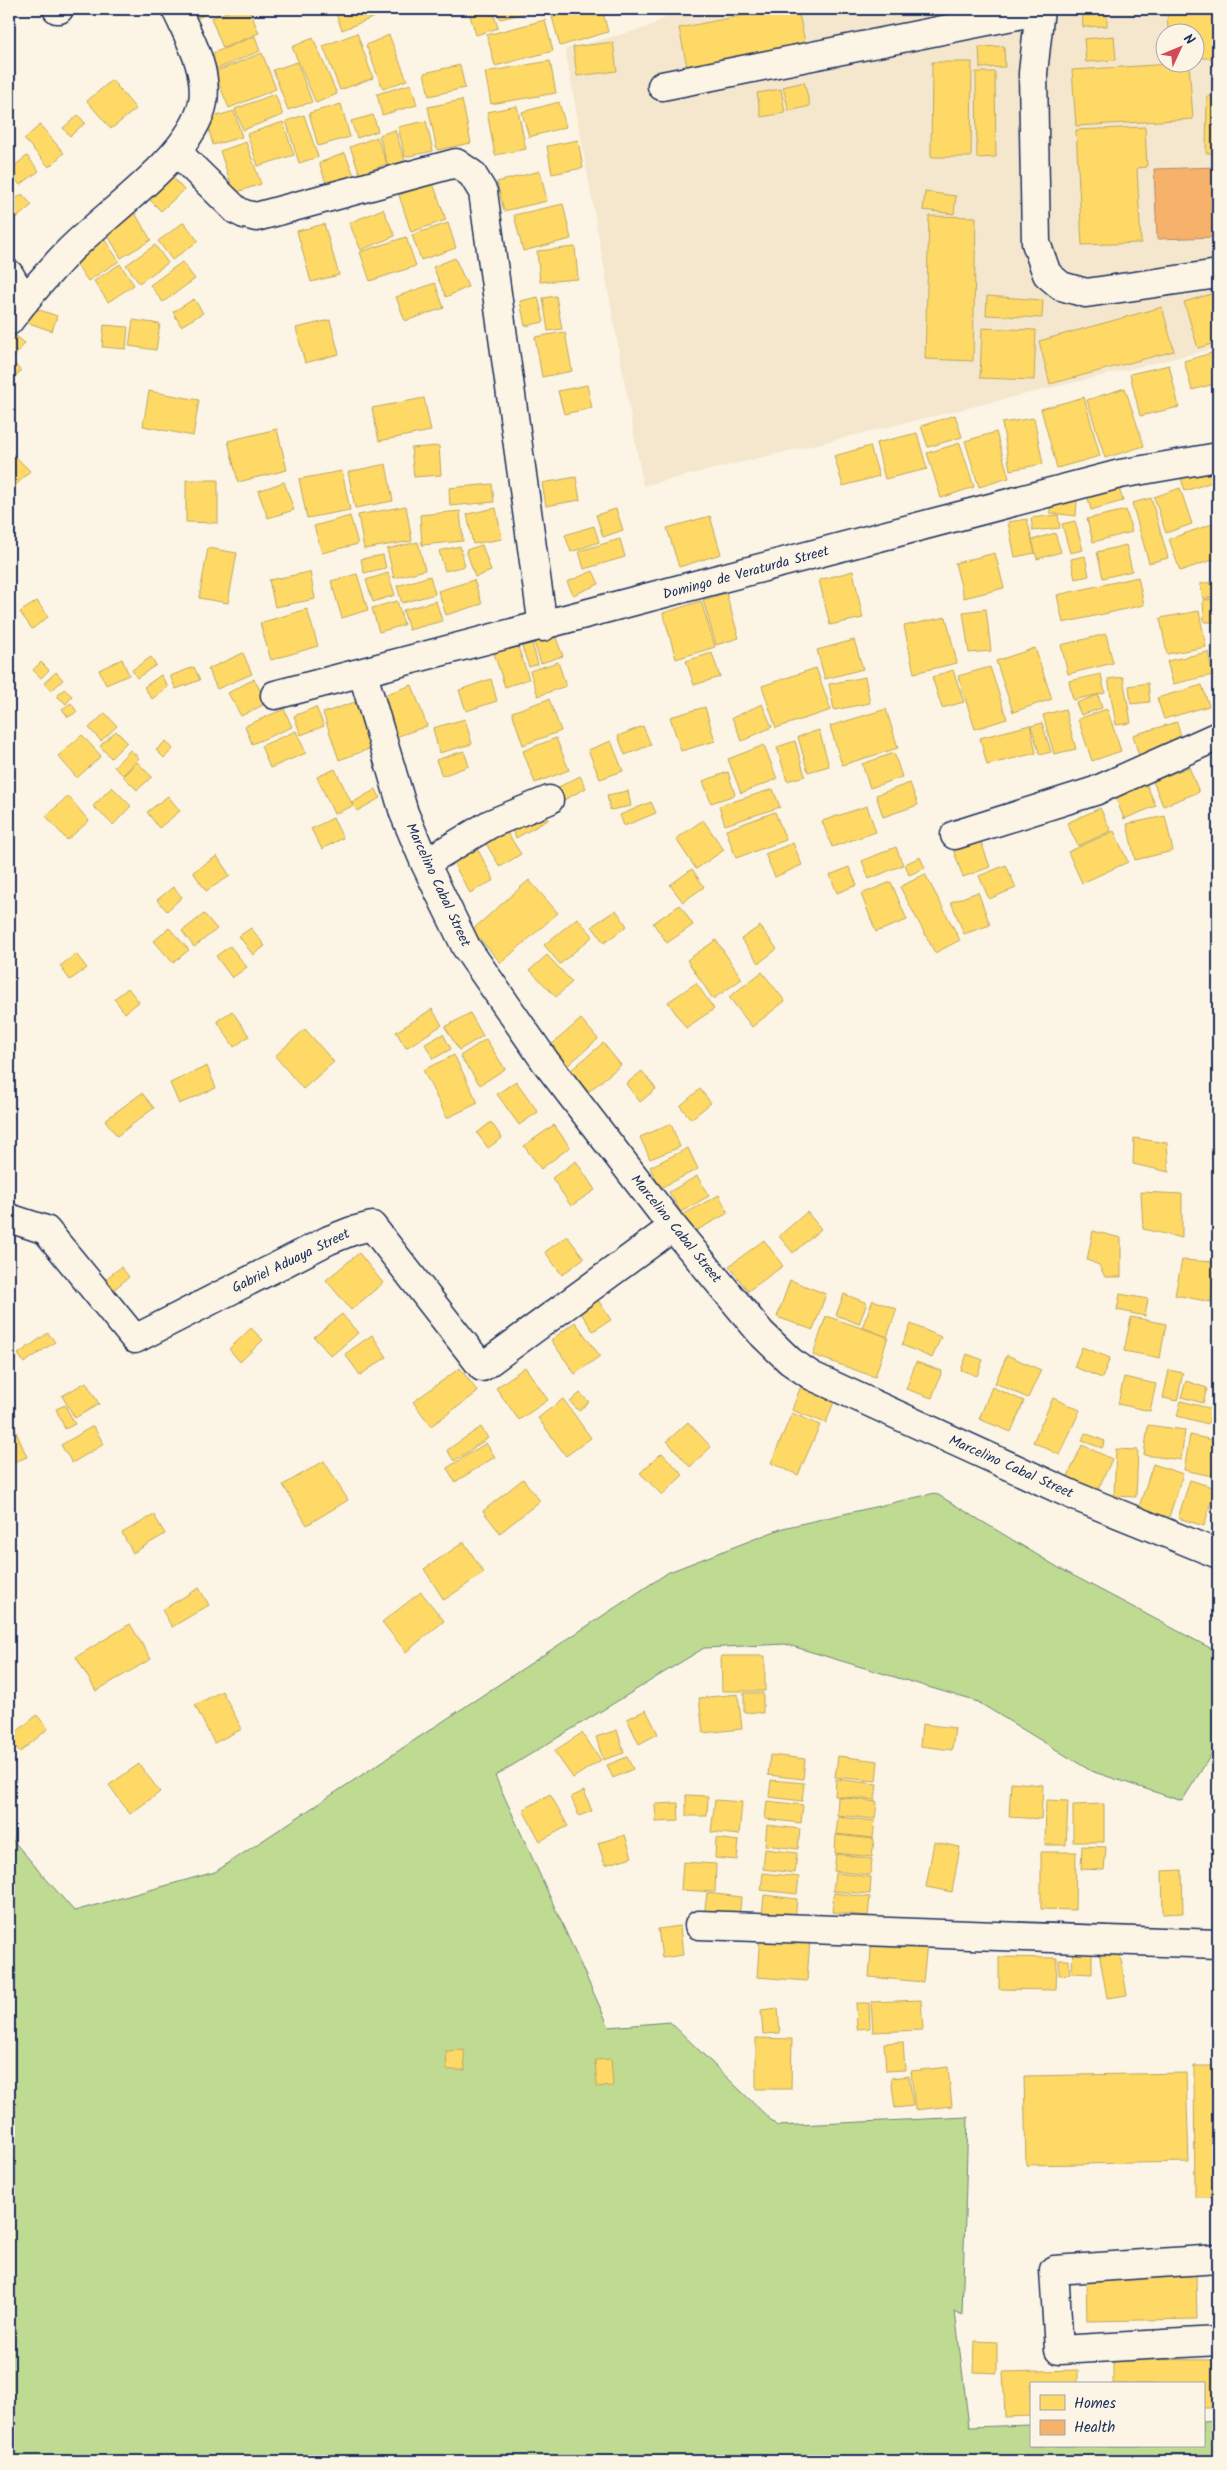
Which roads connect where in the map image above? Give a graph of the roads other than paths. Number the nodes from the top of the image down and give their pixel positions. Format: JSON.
{"nodes":[{"id":1,"x":176,"y":9,"type":"edge"},
{"id":2,"x":1039,"y":10,"type":"edge"},
{"id":3,"x":662,"y":86,"type":"dead end"},
{"id":4,"x":177,"y":152,"type":"junction"},
{"id":5,"x":9,"y":274,"type":"edge"},
{"id":6,"x":1218,"y":274,"type":"edge"},
{"id":7,"x":17,"y":311,"type":"edge"},
{"id":8,"x":1218,"y":457,"type":"edge"},
{"id":9,"x":544,"y":627,"type":"junction"},
{"id":10,"x":362,"y":674,"type":"junction"},
{"id":11,"x":275,"y":695,"type":"dead end"},
{"id":12,"x":1218,"y":736,"type":"edge"},
{"id":13,"x":549,"y":800,"type":"dead end"},
{"id":14,"x":955,"y":835,"type":"dead end"},
{"id":15,"x":425,"y":863,"type":"junction"},
{"id":16,"x":9,"y":1218,"type":"edge"},
{"id":17,"x":673,"y":1227,"type":"junction"},
{"id":18,"x":1218,"y":1554,"type":"edge"},
{"id":19,"x":698,"y":1925,"type":"dead end"},
{"id":20,"x":1218,"y":1944,"type":"edge"},
{"id":21,"x":1218,"y":2258,"type":"edge"},
{"id":22,"x":1218,"y":2341,"type":"edge"}],
"edges":[{"from":1,"to":4,"type":"street"},
{"from":2,"to":3,"type":"street"},
{"from":2,"to":6,"type":"street"},
{"from":4,"to":7,"type":"street"},
{"from":4,"to":9,"type":"street"},
{"from":5,"to":7,"type":"street"},
{"from":8,"to":9,"type":"street","name":"Domingo de Veraturda Street"},
{"from":9,"to":10,"type":"street","name":"Domingo de Veraturda Street"},
{"from":10,"to":11,"type":"street","name":"Domingo de Veraturda Street"},
{"from":10,"to":15,"type":"street","name":"Marcelino Cabal Street"},
{"from":12,"to":14,"type":"street"},
{"from":13,"to":15,"type":"street"},
{"from":15,"to":17,"type":"street","name":"Marcelino Cabal Street"},
{"from":16,"to":17,"type":"street","name":"Gabriel Aduaya Street"},
{"from":17,"to":18,"type":"street","name":"Marcelino Cabal Street"},
{"from":19,"to":20,"type":"street"},
{"from":21,"to":22,"type":"street"}]}
